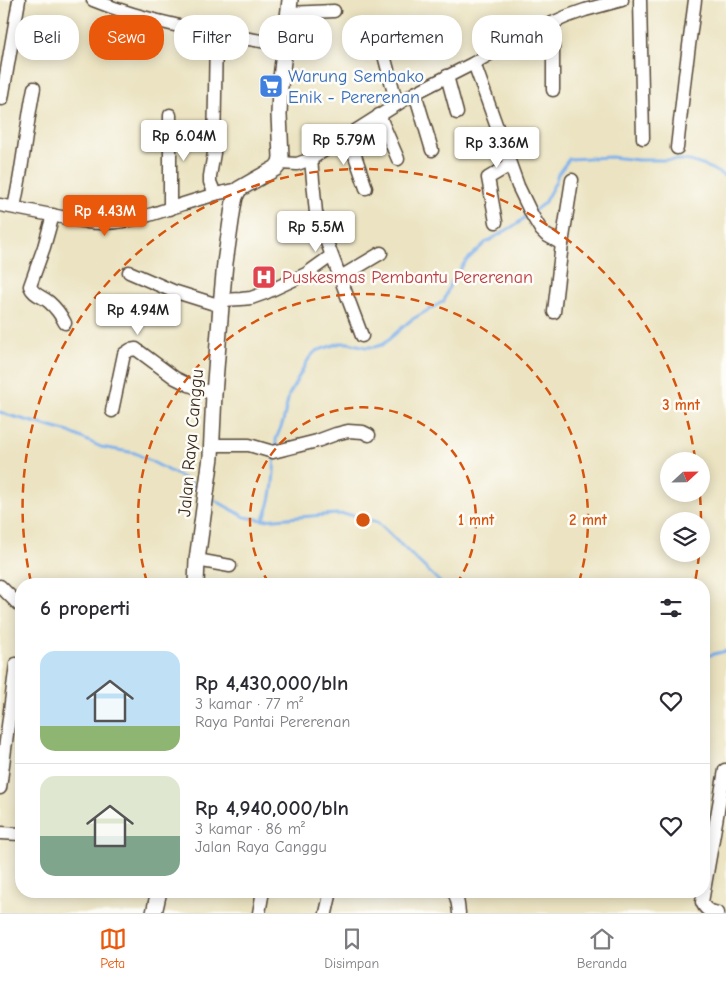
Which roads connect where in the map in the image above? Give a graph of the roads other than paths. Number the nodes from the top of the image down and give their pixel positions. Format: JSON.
{"nodes":[{"id":1,"x":18,"y":0,"type":"edge"},
{"id":2,"x":93,"y":0,"type":"edge"},
{"id":3,"x":622,"y":0,"type":"edge"},
{"id":4,"x":640,"y":0,"type":"edge"},
{"id":5,"x":695,"y":0,"type":"edge"},
{"id":6,"x":289,"y":6,"type":"edge"},
{"id":7,"x":334,"y":11,"type":"dead end"},
{"id":8,"x":562,"y":19,"type":"edge"},
{"id":9,"x":174,"y":25,"type":"edge"},
{"id":10,"x":216,"y":60,"type":"edge"},
{"id":11,"x":283,"y":60,"type":"edge"},
{"id":12,"x":385,"y":60,"type":"edge"},
{"id":13,"x":478,"y":60,"type":"edge"},
{"id":14,"x":553,"y":60,"type":"edge"},
{"id":15,"x":474,"y":62,"type":"junction"},
{"id":16,"x":447,"y":76,"type":"junction"},
{"id":17,"x":34,"y":88,"type":"dead end"},
{"id":18,"x":553,"y":90,"type":"dead end"},
{"id":19,"x":415,"y":93,"type":"junction"},
{"id":20,"x":2,"y":99,"type":"dead end"},
{"id":21,"x":397,"y":104,"type":"junction"},
{"id":22,"x":457,"y":113,"type":"dead end"},
{"id":23,"x":170,"y":115,"type":"dead end"},
{"id":24,"x":379,"y":115,"type":"junction"},
{"id":25,"x":348,"y":136,"type":"junction"},
{"id":26,"x":643,"y":138,"type":"dead end"},
{"id":27,"x":678,"y":148,"type":"dead end"},
{"id":28,"x":432,"y":150,"type":"dead end"},
{"id":29,"x":311,"y":159,"type":"junction"},
{"id":30,"x":398,"y":159,"type":"dead end"},
{"id":31,"x":280,"y":163,"type":"junction"},
{"id":32,"x":510,"y":164,"type":"junction"},
{"id":33,"x":572,"y":180,"type":"dead end"},
{"id":34,"x":366,"y":188,"type":"dead end"},
{"id":35,"x":239,"y":189,"type":"junction"},
{"id":36,"x":211,"y":195,"type":"junction"},
{"id":37,"x":0,"y":205,"type":"edge"},
{"id":38,"x":14,"y":207,"type":"junction"},
{"id":39,"x":170,"y":208,"type":"junction"},
{"id":40,"x":233,"y":208,"type":"junction"},
{"id":41,"x":53,"y":215,"type":"junction"},
{"id":42,"x":496,"y":222,"type":"dead end"},
{"id":43,"x":562,"y":244,"type":"junction"},
{"id":44,"x":381,"y":253,"type":"dead end"},
{"id":45,"x":331,"y":256,"type":"junction"},
{"id":46,"x":130,"y":272,"type":"dead end"},
{"id":47,"x":339,"y":278,"type":"junction"},
{"id":48,"x":222,"y":303,"type":"junction"},
{"id":49,"x":554,"y":312,"type":"dead end"},
{"id":50,"x":65,"y":323,"type":"dead end"},
{"id":51,"x":362,"y":336,"type":"dead end"},
{"id":52,"x":214,"y":394,"type":"junction"},
{"id":53,"x":112,"y":411,"type":"dead end"},
{"id":54,"x":369,"y":434,"type":"dead end"},
{"id":55,"x":212,"y":445,"type":"junction"},
{"id":56,"x":197,"y":560,"type":"junction"},
{"id":57,"x":230,"y":566,"type":"dead end"},
{"id":58,"x":196,"y":578,"type":"edge"},
{"id":59,"x":0,"y":586,"type":"edge"},
{"id":60,"x":15,"y":601,"type":"edge"},
{"id":61,"x":15,"y":672,"type":"edge"},
{"id":62,"x":725,"y":770,"type":"edge"},
{"id":63,"x":0,"y":788,"type":"edge"},
{"id":64,"x":0,"y":833,"type":"edge"},
{"id":65,"x":15,"y":834,"type":"edge"},
{"id":66,"x":710,"y":856,"type":"edge"},
{"id":67,"x":157,"y":898,"type":"edge"},
{"id":68,"x":262,"y":898,"type":"edge"},
{"id":69,"x":329,"y":898,"type":"edge"},
{"id":70,"x":457,"y":898,"type":"edge"},
{"id":71,"x":703,"y":898,"type":"edge"},
{"id":72,"x":154,"y":913,"type":"edge"},
{"id":73,"x":259,"y":913,"type":"edge"},
{"id":74,"x":326,"y":913,"type":"edge"},
{"id":75,"x":459,"y":913,"type":"edge"},
{"id":76,"x":718,"y":913,"type":"edge"}],
"edges":[{"from":1,"to":20,"type":"street"},
{"from":2,"to":9,"type":"street"},
{"from":3,"to":8,"type":"street"},
{"from":4,"to":26,"type":"street"},
{"from":5,"to":27,"type":"street"},
{"from":6,"to":7,"type":"street"},
{"from":10,"to":36,"type":"street"},
{"from":11,"to":31,"type":"main road"},
{"from":12,"to":21,"type":"street"},
{"from":13,"to":15,"type":"street"},
{"from":14,"to":18,"type":"street"},
{"from":15,"to":16,"type":"street"},
{"from":15,"to":32,"type":"street"},
{"from":16,"to":19,"type":"street"},
{"from":16,"to":22,"type":"street"},
{"from":17,"to":38,"type":"street"},
{"from":19,"to":21,"type":"street"},
{"from":19,"to":28,"type":"street"},
{"from":21,"to":24,"type":"street"},
{"from":23,"to":39,"type":"street"},
{"from":24,"to":25,"type":"street"},
{"from":24,"to":30,"type":"street"},
{"from":25,"to":29,"type":"street"},
{"from":25,"to":34,"type":"street"},
{"from":29,"to":31,"type":"street"},
{"from":29,"to":45,"type":"street"},
{"from":31,"to":35,"type":"main road"},
{"from":32,"to":42,"type":"street"},
{"from":32,"to":43,"type":"street"},
{"from":33,"to":43,"type":"street"},
{"from":35,"to":36,"type":"street"},
{"from":35,"to":40,"type":"main road","name":"Jalan Raya Canggu"},
{"from":36,"to":39,"type":"street"},
{"from":36,"to":40,"type":"street"},
{"from":37,"to":38,"type":"street"},
{"from":38,"to":41,"type":"street"},
{"from":39,"to":41,"type":"street"},
{"from":40,"to":48,"type":"main road","name":"Jalan Raya Canggu"},
{"from":41,"to":50,"type":"street"},
{"from":43,"to":49,"type":"street"},
{"from":44,"to":47,"type":"street"},
{"from":45,"to":47,"type":"street"},
{"from":45,"to":48,"type":"street"},
{"from":46,"to":48,"type":"street"},
{"from":47,"to":51,"type":"street"},
{"from":48,"to":52,"type":"main road","name":"Jalan Raya Canggu"},
{"from":52,"to":53,"type":"street"},
{"from":52,"to":55,"type":"main road","name":"Jalan Raya Canggu"},
{"from":54,"to":55,"type":"street"},
{"from":55,"to":56,"type":"main road","name":"Jalan Raya Canggu"},
{"from":56,"to":57,"type":"street"},
{"from":56,"to":58,"type":"main road","name":"Jalan Raya Canggu"},
{"from":59,"to":60,"type":"street"},
{"from":61,"to":63,"type":"street"},
{"from":62,"to":66,"type":"street"},
{"from":64,"to":65,"type":"street"},
{"from":67,"to":72,"type":"main road"},
{"from":68,"to":73,"type":"street"},
{"from":69,"to":74,"type":"street"},
{"from":70,"to":75,"type":"street"},
{"from":71,"to":76,"type":"street"}]}
